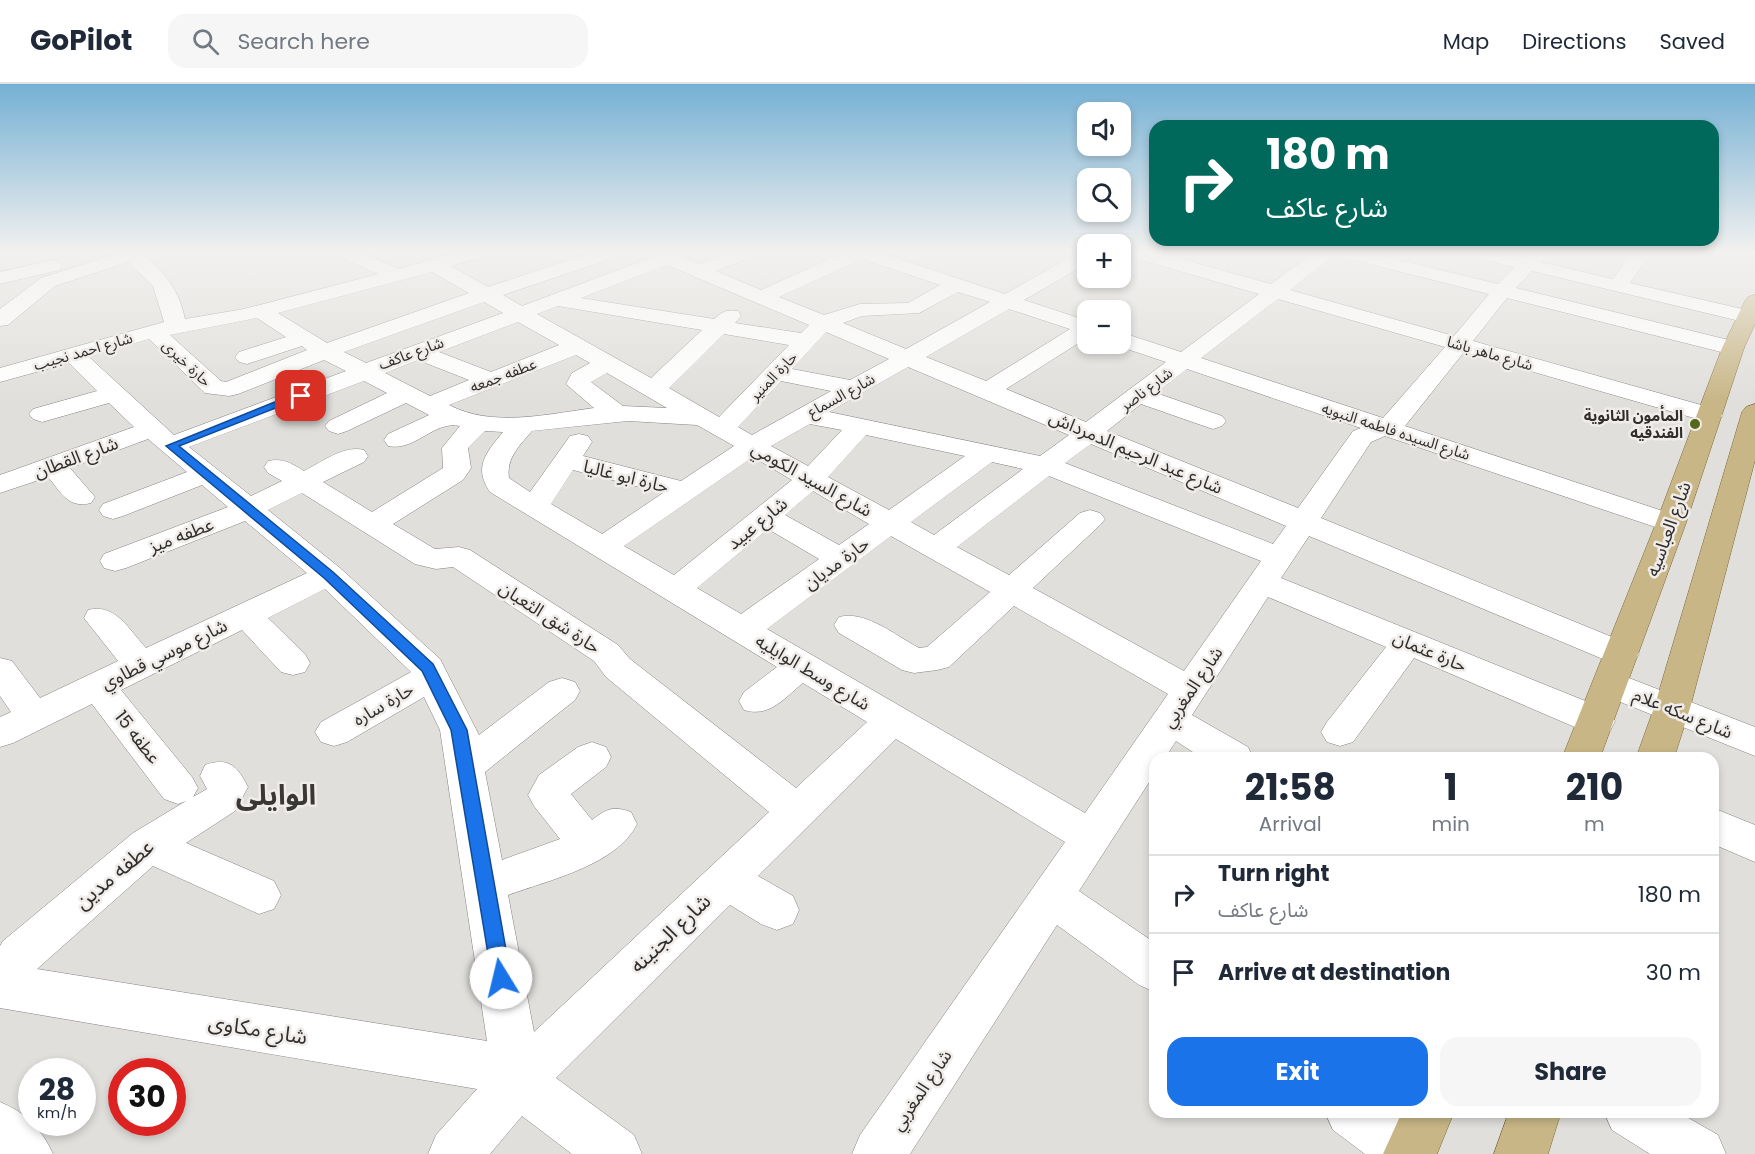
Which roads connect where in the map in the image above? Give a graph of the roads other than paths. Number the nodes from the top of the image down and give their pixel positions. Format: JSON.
{"nodes":[{"id":1,"x":23,"y":301,"type":"edge"},
{"id":2,"x":171,"y":301,"type":"edge"},
{"id":3,"x":298,"y":301,"type":"edge"},
{"id":4,"x":467,"y":301,"type":"edge"},
{"id":5,"x":499,"y":301,"type":"edge"},
{"id":6,"x":552,"y":301,"type":"edge"},
{"id":7,"x":561,"y":301,"type":"edge"},
{"id":8,"x":750,"y":301,"type":"edge"},
{"id":9,"x":766,"y":301,"type":"edge"},
{"id":10,"x":927,"y":301,"type":"edge"},
{"id":11,"x":1007,"y":301,"type":"joint"},
{"id":12,"x":1263,"y":301,"type":"edge"},
{"id":13,"x":1307,"y":301,"type":"edge"},
{"id":14,"x":1494,"y":301,"type":"edge"},
{"id":15,"x":1542,"y":301,"type":"edge"},
{"id":16,"x":1624,"y":301,"type":"edge"},
{"id":17,"x":1665,"y":301,"type":"edge"},
{"id":18,"x":260,"y":311,"type":"junction"},
{"id":19,"x":520,"y":313,"type":"junction"},
{"id":20,"x":419,"y":317,"type":"junction"},
{"id":21,"x":0,"y":320,"type":"edge"},
{"id":22,"x":1619,"y":320,"type":"junction"},
{"id":23,"x":1077,"y":325,"type":"edge"},
{"id":24,"x":176,"y":326,"type":"junction"},
{"id":25,"x":719,"y":326,"type":"junction"},
{"id":26,"x":1746,"y":329,"type":"edge"},
{"id":27,"x":153,"y":331,"type":"junction"},
{"id":28,"x":815,"y":332,"type":"junction"},
{"id":29,"x":1077,"y":334,"type":"edge"},
{"id":30,"x":457,"y":336,"type":"junction"},
{"id":31,"x":303,"y":338,"type":"junction"},
{"id":32,"x":1131,"y":343,"type":"edge"},
{"id":33,"x":1460,"y":344,"type":"junction"},
{"id":34,"x":578,"y":346,"type":"junction"},
{"id":35,"x":325,"y":351,"type":"junction"},
{"id":36,"x":417,"y":351,"type":"junction"},
{"id":37,"x":247,"y":357,"type":"dead end"},
{"id":38,"x":907,"y":358,"type":"junction"},
{"id":39,"x":1184,"y":360,"type":"junction"},
{"id":40,"x":609,"y":363,"type":"junction"},
{"id":41,"x":776,"y":373,"type":"junction"},
{"id":42,"x":0,"y":375,"type":"edge"},
{"id":43,"x":93,"y":375,"type":"junction"},
{"id":44,"x":373,"y":375,"type":"junction"},
{"id":45,"x":490,"y":380,"type":"junction"},
{"id":46,"x":854,"y":388,"type":"junction"},
{"id":47,"x":654,"y":389,"type":"junction"},
{"id":48,"x":987,"y":391,"type":"junction"},
{"id":49,"x":1138,"y":395,"type":"junction"},
{"id":50,"x":427,"y":404,"type":"junction"},
{"id":51,"x":34,"y":405,"type":"dead end"},
{"id":52,"x":315,"y":408,"type":"dead end"},
{"id":53,"x":607,"y":415,"type":"junction"},
{"id":54,"x":805,"y":415,"type":"junction"},
{"id":55,"x":1710,"y":415,"type":"junction"},
{"id":56,"x":1213,"y":421,"type":"dead end"},
{"id":57,"x":477,"y":424,"type":"junction"},
{"id":58,"x":523,"y":425,"type":"junction"},
{"id":59,"x":338,"y":426,"type":"dead end"},
{"id":60,"x":860,"y":427,"type":"junction"},
{"id":61,"x":1384,"y":427,"type":"junction"},
{"id":62,"x":1753,"y":427,"type":"edge"},
{"id":63,"x":713,"y":428,"type":"junction"},
{"id":64,"x":387,"y":432,"type":"dead end"},
{"id":65,"x":1088,"y":432,"type":"junction"},
{"id":66,"x":234,"y":435,"type":"dead end"},
{"id":67,"x":752,"y":446,"type":"junction"},
{"id":68,"x":178,"y":451,"type":"junction"},
{"id":69,"x":987,"y":453,"type":"junction"},
{"id":70,"x":355,"y":456,"type":"dead end"},
{"id":71,"x":567,"y":460,"type":"junction"},
{"id":72,"x":1045,"y":465,"type":"junction"},
{"id":73,"x":52,"y":466,"type":"junction"},
{"id":74,"x":290,"y":475,"type":"junction"},
{"id":75,"x":812,"y":478,"type":"junction"},
{"id":76,"x":0,"y":485,"type":"edge"},
{"id":77,"x":686,"y":491,"type":"junction"},
{"id":78,"x":81,"y":497,"type":"dead end"},
{"id":79,"x":534,"y":507,"type":"junction"},
{"id":80,"x":248,"y":509,"type":"junction"},
{"id":81,"x":113,"y":510,"type":"dead end"},
{"id":82,"x":766,"y":516,"type":"junction"},
{"id":83,"x":1090,"y":519,"type":"dead end"},
{"id":84,"x":1303,"y":522,"type":"junction"},
{"id":85,"x":891,"y":523,"type":"junction"},
{"id":86,"x":1671,"y":523,"type":"junction"},
{"id":87,"x":371,"y":525,"type":"junction"},
{"id":88,"x":603,"y":547,"type":"junction"},
{"id":89,"x":936,"y":548,"type":"junction"},
{"id":90,"x":841,"y":559,"type":"junction"},
{"id":91,"x":115,"y":561,"type":"dead end"},
{"id":92,"x":1271,"y":569,"type":"junction"},
{"id":93,"x":329,"y":575,"type":"junction"},
{"id":94,"x":675,"y":590,"type":"junction"},
{"id":95,"x":1011,"y":590,"type":"junction"},
{"id":96,"x":246,"y":615,"type":"junction"},
{"id":97,"x":100,"y":618,"type":"dead end"},
{"id":98,"x":851,"y":625,"type":"dead end"},
{"id":99,"x":742,"y":630,"type":"junction"},
{"id":100,"x":1408,"y":642,"type":"junction"},
{"id":101,"x":293,"y":663,"type":"dead end"},
{"id":102,"x":141,"y":665,"type":"junction"},
{"id":103,"x":801,"y":665,"type":"junction"},
{"id":104,"x":1617,"y":669,"type":"junction"},
{"id":105,"x":0,"y":670,"type":"edge"},
{"id":106,"x":432,"y":676,"type":"junction"},
{"id":107,"x":98,"y":686,"type":"junction"},
{"id":108,"x":1190,"y":690,"type":"junction"},
{"id":109,"x":562,"y":691,"type":"dead end"},
{"id":110,"x":757,"y":701,"type":"dead end"},
{"id":111,"x":1672,"y":708,"type":"junction"},
{"id":112,"x":34,"y":717,"type":"junction"},
{"id":113,"x":893,"y":719,"type":"junction"},
{"id":114,"x":1170,"y":720,"type":"junction"},
{"id":115,"x":1597,"y":721,"type":"junction"},
{"id":116,"x":334,"y":732,"type":"dead end"},
{"id":117,"x":1340,"y":732,"type":"dead end"},
{"id":118,"x":0,"y":733,"type":"edge"},
{"id":119,"x":1755,"y":742,"type":"edge"},
{"id":120,"x":1224,"y":752,"type":"edge"},
{"id":121,"x":1584,"y":752,"type":"edge"},
{"id":122,"x":1657,"y":752,"type":"edge"},
{"id":123,"x":592,"y":757,"type":"dead end"},
{"id":124,"x":466,"y":765,"type":"junction"},
{"id":125,"x":219,"y":776,"type":"dead end"},
{"id":126,"x":178,"y":788,"type":"dead end"},
{"id":127,"x":796,"y":811,"type":"junction"},
{"id":128,"x":617,"y":824,"type":"dead end"},
{"id":129,"x":1719,"y":828,"type":"edge"},
{"id":130,"x":1091,"y":837,"type":"junction"},
{"id":131,"x":1755,"y":844,"type":"edge"},
{"id":132,"x":148,"y":845,"type":"junction"},
{"id":133,"x":585,"y":848,"type":"junction"},
{"id":134,"x":725,"y":879,"type":"junction"},
{"id":135,"x":486,"y":884,"type":"junction"},
{"id":136,"x":259,"y":895,"type":"dead end"},
{"id":137,"x":1052,"y":896,"type":"junction"},
{"id":138,"x":777,"y":910,"type":"dead end"},
{"id":139,"x":1149,"y":966,"type":"edge"},
{"id":140,"x":2,"y":986,"type":"edge"},
{"id":141,"x":517,"y":1076,"type":"junction"},
{"id":142,"x":1359,"y":1118,"type":"edge"},
{"id":143,"x":1425,"y":1118,"type":"edge"},
{"id":144,"x":1533,"y":1118,"type":"edge"},
{"id":145,"x":1640,"y":1118,"type":"edge"},
{"id":146,"x":0,"y":1128,"type":"edge"},
{"id":147,"x":26,"y":1154,"type":"edge"},
{"id":148,"x":455,"y":1154,"type":"edge"},
{"id":149,"x":615,"y":1154,"type":"edge"},
{"id":150,"x":879,"y":1154,"type":"edge"},
{"id":151,"x":1410,"y":1154,"type":"edge"},
{"id":152,"x":1521,"y":1154,"type":"edge"},
{"id":153,"x":1698,"y":1154,"type":"edge"}],
"edges":[{"from":1,"to":21,"type":"street"},
{"from":2,"to":24,"type":"street"},
{"from":3,"to":18,"type":"street","name":"شارع احمد نجيب"},
{"from":4,"to":20,"type":"street"},
{"from":5,"to":19,"type":"street","name":"شارع السيد الكومي"},
{"from":6,"to":19,"type":"street","name":"شارع عاكف"},
{"from":7,"to":25,"type":"street"},
{"from":8,"to":25,"type":"street"},
{"from":9,"to":28,"type":"street","name":"شارع عبد الرحيم الدمرداش"},
{"from":10,"to":28,"type":"street"},
{"from":11,"to":23,"type":"street"},
{"from":11,"to":38,"type":"street","name":"شارع السماع"},
{"from":12,"to":39,"type":"street","name":"شارع ناصر"},
{"from":13,"to":33,"type":"street","name":"شارع ماهر باشا"},
{"from":14,"to":33,"type":"street","name":"شارع المغربي"},
{"from":15,"to":22,"type":"street"},
{"from":16,"to":22,"type":"street"},
{"from":17,"to":26,"type":"street"},
{"from":18,"to":24,"type":"street","name":"شارع احمد نجيب"},
{"from":18,"to":31,"type":"street"},
{"from":19,"to":30,"type":"street","name":"شارع عاكف"},
{"from":19,"to":34,"type":"street","name":"شارع السيد الكومي"},
{"from":20,"to":30,"type":"street"},
{"from":20,"to":35,"type":"street"},
{"from":22,"to":26,"type":"street"},
{"from":24,"to":27,"type":"street","name":"شارع احمد نجيب"},
{"from":25,"to":28,"type":"street"},
{"from":25,"to":47,"type":"street"},
{"from":26,"to":55,"type":"main road","name":"شارع العباسيه"},
{"from":27,"to":35,"type":"street","name":"حارة خيرى"},
{"from":27,"to":43,"type":"street","name":"شارع احمد نجيب"},
{"from":28,"to":38,"type":"street","name":"شارع عبد الرحيم الدمرداش"},
{"from":28,"to":41,"type":"street","name":"حارة المنير"},
{"from":29,"to":48,"type":"street"},
{"from":30,"to":36,"type":"street","name":"شارع عاكف"},
{"from":31,"to":35,"type":"street"},
{"from":31,"to":37,"type":"street"},
{"from":32,"to":39,"type":"street","name":"شارع السيده فاطمه النبويه"},
{"from":33,"to":55,"type":"street","name":"شارع ماهر باشا"},
{"from":33,"to":61,"type":"street","name":"شارع المغربي"},
{"from":34,"to":40,"type":"street","name":"شارع السيد الكومي"},
{"from":34,"to":45,"type":"street","name":"عطفه جمعه"},
{"from":35,"to":44,"type":"street"},
{"from":36,"to":44,"type":"street","name":"شارع عاكف"},
{"from":36,"to":45,"type":"street"},
{"from":38,"to":46,"type":"street","name":"شارع السماع"},
{"from":38,"to":48,"type":"street","name":"شارع عبد الرحيم الدمرداش"},
{"from":39,"to":49,"type":"street","name":"شارع ناصر"},
{"from":39,"to":61,"type":"street","name":"شارع السيده فاطمه النبويه"},
{"from":40,"to":47,"type":"street","name":"شارع السيد الكومي"},
{"from":40,"to":53,"type":"street"},
{"from":41,"to":46,"type":"street"},
{"from":41,"to":63,"type":"street","name":"حارة المنير"},
{"from":42,"to":43,"type":"street","name":"شارع احمد نجيب"},
{"from":43,"to":51,"type":"street"},
{"from":43,"to":68,"type":"street"},
{"from":44,"to":50,"type":"street"},
{"from":44,"to":52,"type":"street"},
{"from":44,"to":68,"type":"street","name":"شارع عاكف"},
{"from":45,"to":50,"type":"street","name":"عطفه جمعه"},
{"from":46,"to":54,"type":"street","name":"شارع السماع"},
{"from":47,"to":63,"type":"street","name":"شارع السيد الكومي"},
{"from":48,"to":65,"type":"street","name":"شارع عبد الرحيم الدمرداش"},
{"from":49,"to":56,"type":"street"},
{"from":49,"to":65,"type":"street","name":"شارع ناصر"},
{"from":50,"to":57,"type":"street"},
{"from":50,"to":59,"type":"street"},
{"from":50,"to":64,"type":"street"},
{"from":53,"to":58,"type":"street"},
{"from":53,"to":63,"type":"street"},
{"from":53,"to":71,"type":"street"},
{"from":54,"to":60,"type":"street"},
{"from":54,"to":67,"type":"street","name":"شارع السماع"},
{"from":55,"to":86,"type":"main road","name":"شارع العباسيه"},
{"from":57,"to":58,"type":"street"},
{"from":57,"to":87,"type":"street"},
{"from":58,"to":79,"type":"street","name":"شارع وسط الوايليه"},
{"from":60,"to":69,"type":"street"},
{"from":60,"to":75,"type":"street","name":"شارع عبيد"},
{"from":61,"to":84,"type":"street","name":"شارع المغربي"},
{"from":61,"to":86,"type":"street","name":"شارع السيده فاطمه النبويه"},
{"from":62,"to":111,"type":"main road"},
{"from":63,"to":67,"type":"street","name":"شارع السيد الكومي"},
{"from":65,"to":72,"type":"street","name":"شارع ناصر"},
{"from":65,"to":84,"type":"street","name":"شارع عبد الرحيم الدمرداش"},
{"from":66,"to":68,"type":"street"},
{"from":67,"to":75,"type":"street","name":"شارع السيد الكومي"},
{"from":67,"to":77,"type":"street","name":"شارع السماع"},
{"from":68,"to":73,"type":"street","name":"شارع القطان"},
{"from":68,"to":80,"type":"street"},
{"from":68,"to":81,"type":"street"},
{"from":69,"to":72,"type":"street"},
{"from":69,"to":85,"type":"street","name":"حارة مديان"},
{"from":70,"to":74,"type":"street","name":"عطفه ميز"},
{"from":71,"to":77,"type":"street","name":"حارة ابو غاليا"},
{"from":71,"to":79,"type":"street"},
{"from":72,"to":89,"type":"street","name":"شارع ناصر"},
{"from":72,"to":92,"type":"street"},
{"from":73,"to":76,"type":"street","name":"شارع القطان"},
{"from":73,"to":78,"type":"street"},
{"from":74,"to":80,"type":"street","name":"عطفه ميز"},
{"from":74,"to":87,"type":"street","name":"حارة شق الثعبان"},
{"from":75,"to":82,"type":"street","name":"شارع عبيد"},
{"from":75,"to":85,"type":"street","name":"شارع السيد الكومي"},
{"from":77,"to":88,"type":"street","name":"شارع السماع"},
{"from":79,"to":88,"type":"street","name":"شارع وسط الوايليه"},
{"from":80,"to":91,"type":"street","name":"عطفه ميز"},
{"from":80,"to":93,"type":"street"},
{"from":82,"to":90,"type":"street"},
{"from":82,"to":94,"type":"street","name":"شارع عبيد"},
{"from":83,"to":95,"type":"street"},
{"from":84,"to":92,"type":"street","name":"شارع المغربي"},
{"from":84,"to":104,"type":"street","name":"شارع عبد الرحيم الدمرداش"},
{"from":85,"to":89,"type":"street","name":"شارع السيد الكومي"},
{"from":85,"to":90,"type":"street","name":"حارة مديان"},
{"from":86,"to":104,"type":"main road","name":"شارع العباسيه"},
{"from":87,"to":127,"type":"street","name":"حارة شق الثعبان"},
{"from":88,"to":94,"type":"street","name":"شارع وسط الوايليه"},
{"from":89,"to":95,"type":"street","name":"شارع السيد الكومي"},
{"from":90,"to":99,"type":"street","name":"حارة مديان"},
{"from":92,"to":100,"type":"street","name":"حارة عثمان"},
{"from":92,"to":108,"type":"street","name":"شارع المغربي"},
{"from":93,"to":96,"type":"street","name":"شارع موسي قطاوي"},
{"from":93,"to":106,"type":"street"},
{"from":94,"to":99,"type":"street","name":"شارع وسط الوايليه"},
{"from":95,"to":98,"type":"street"},
{"from":95,"to":108,"type":"street","name":"شارع السيد الكومي"},
{"from":96,"to":101,"type":"street"},
{"from":96,"to":102,"type":"street","name":"شارع موسي قطاوي"},
{"from":97,"to":102,"type":"street"},
{"from":99,"to":103,"type":"street","name":"شارع وسط الوايليه"},
{"from":100,"to":115,"type":"street","name":"حارة عثمان"},
{"from":100,"to":117,"type":"street"},
{"from":102,"to":107,"type":"street","name":"شارع موسي قطاوي"},
{"from":103,"to":110,"type":"street"},
{"from":103,"to":113,"type":"street","name":"شارع وسط الوايليه"},
{"from":104,"to":111,"type":"street","name":"شارع سكه علام"},
{"from":104,"to":115,"type":"main road","name":"شارع العباسيه"},
{"from":105,"to":112,"type":"street"},
{"from":106,"to":116,"type":"street","name":"حارة ساره"},
{"from":106,"to":124,"type":"street"},
{"from":107,"to":112,"type":"street","name":"شارع موسي قطاوي"},
{"from":107,"to":126,"type":"street","name":"عطفه 15"},
{"from":108,"to":114,"type":"street","name":"شارع المغربي"},
{"from":109,"to":124,"type":"street"},
{"from":111,"to":119,"type":"street","name":"شارع سكه علام"},
{"from":111,"to":122,"type":"main road"},
{"from":112,"to":118,"type":"street","name":"شارع موسي قطاوي"},
{"from":113,"to":127,"type":"street","name":"شارع الجنينه"},
{"from":113,"to":130,"type":"street","name":"شارع وسط الوايليه"},
{"from":114,"to":120,"type":"street"},
{"from":114,"to":130,"type":"street","name":"شارع المغربي"},
{"from":115,"to":121,"type":"main road","name":"شارع العباسيه"},
{"from":123,"to":133,"type":"street"},
{"from":124,"to":135,"type":"street"},
{"from":125,"to":132,"type":"street","name":"عطفه مدين"},
{"from":127,"to":134,"type":"street","name":"شارع الجنينه"},
{"from":128,"to":133,"type":"street"},
{"from":129,"to":131,"type":"street"},
{"from":130,"to":137,"type":"street","name":"شارع المغربي"},
{"from":132,"to":136,"type":"street"},
{"from":132,"to":140,"type":"street","name":"عطفه مدين"},
{"from":133,"to":135,"type":"street"},
{"from":134,"to":138,"type":"street"},
{"from":134,"to":141,"type":"street","name":"شارع الجنينه"},
{"from":135,"to":141,"type":"street"},
{"from":137,"to":139,"type":"street"},
{"from":137,"to":150,"type":"street","name":"شارع المغربي"},
{"from":140,"to":141,"type":"street","name":"شارع مكاوى"},
{"from":141,"to":148,"type":"street","name":"شارع الجنينه"},
{"from":141,"to":149,"type":"street"},
{"from":142,"to":151,"type":"street"},
{"from":143,"to":151,"type":"main road"},
{"from":144,"to":152,"type":"main road"},
{"from":145,"to":153,"type":"street"},
{"from":146,"to":147,"type":"street"}]}
